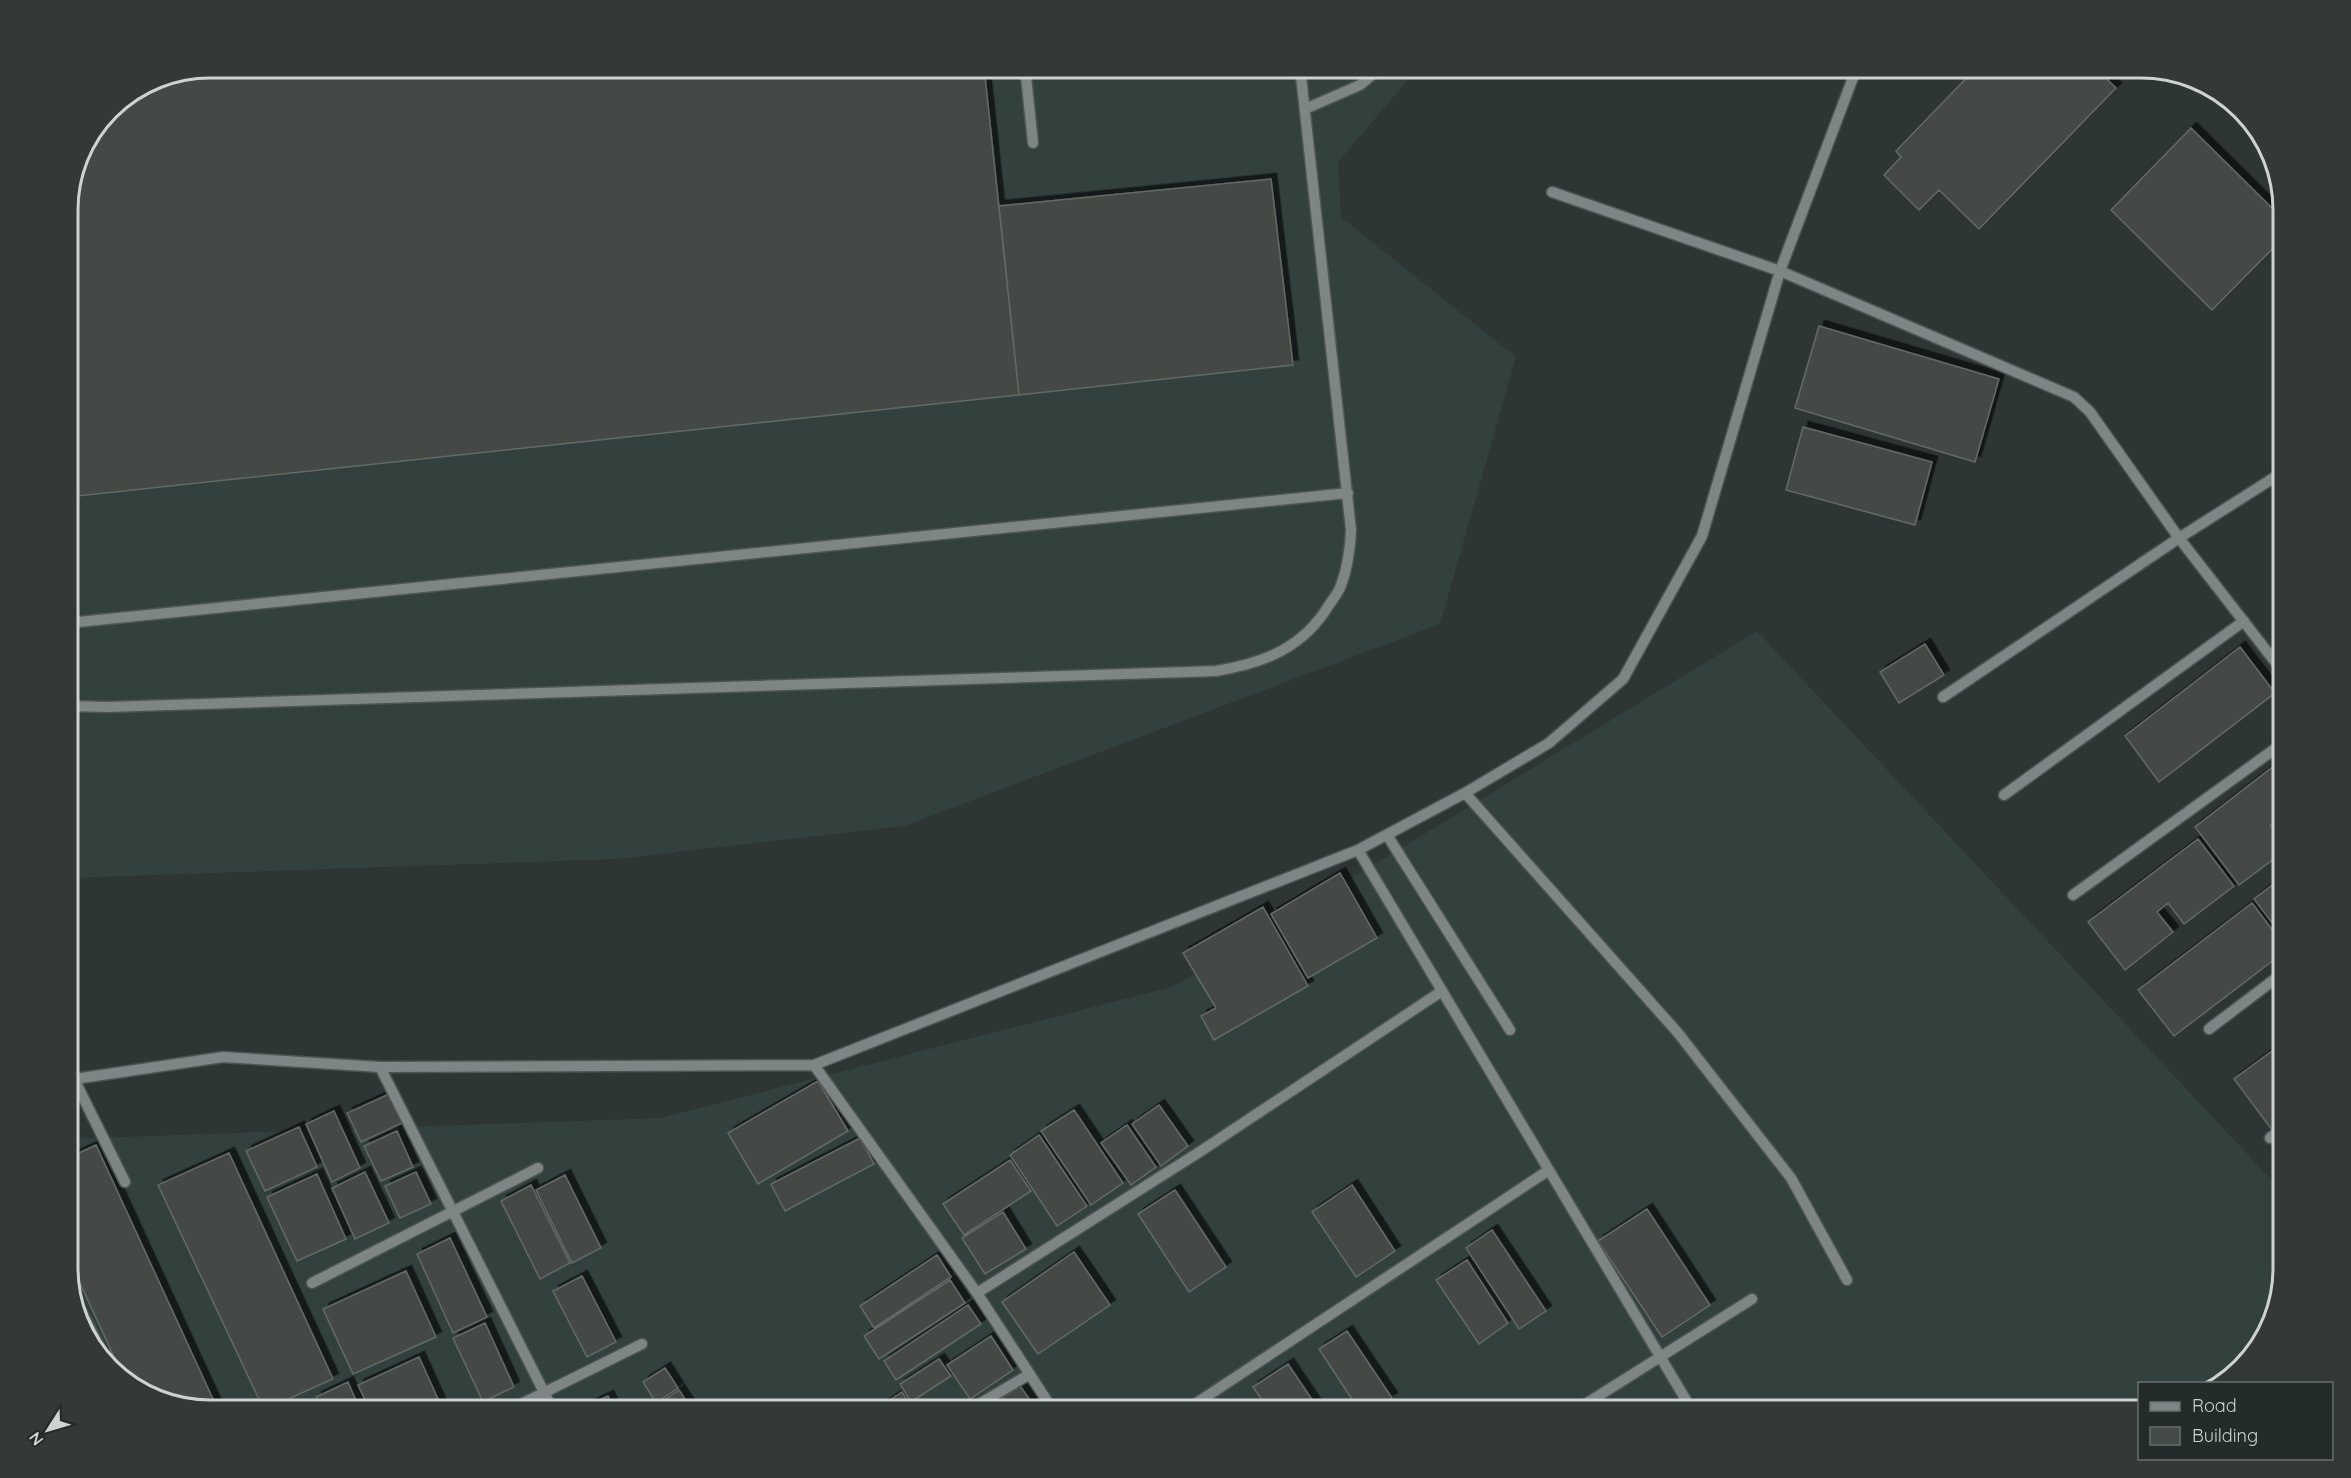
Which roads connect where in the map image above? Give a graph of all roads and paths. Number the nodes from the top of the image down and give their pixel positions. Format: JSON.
{"nodes":[{"id":1,"x":1026,"y":78,"type":"edge"},
{"id":2,"x":1301,"y":78,"type":"edge"},
{"id":3,"x":1369,"y":78,"type":"edge"},
{"id":4,"x":1853,"y":78,"type":"edge"},
{"id":5,"x":1305,"y":109,"type":"junction"},
{"id":6,"x":1033,"y":143,"type":"dead end"},
{"id":7,"x":1552,"y":192,"type":"dead end"},
{"id":8,"x":1780,"y":271,"type":"junction"},
{"id":9,"x":2273,"y":478,"type":"edge"},
{"id":10,"x":1348,"y":493,"type":"junction"},
{"id":11,"x":2179,"y":538,"type":"junction"},
{"id":12,"x":2244,"y":621,"type":"junction"},
{"id":13,"x":78,"y":622,"type":"edge"},
{"id":14,"x":2273,"y":659,"type":"edge"},
{"id":15,"x":1943,"y":697,"type":"dead end"},
{"id":16,"x":78,"y":706,"type":"edge"},
{"id":17,"x":2273,"y":750,"type":"edge"},
{"id":18,"x":1465,"y":793,"type":"junction"},
{"id":19,"x":2004,"y":795,"type":"dead end"},
{"id":20,"x":1388,"y":835,"type":"junction"},
{"id":21,"x":1358,"y":850,"type":"junction"},
{"id":22,"x":2073,"y":896,"type":"dead end"},
{"id":23,"x":2273,"y":981,"type":"edge"},
{"id":24,"x":1443,"y":991,"type":"junction"},
{"id":25,"x":2209,"y":1029,"type":"dead end"},
{"id":26,"x":1510,"y":1030,"type":"dead end"},
{"id":27,"x":814,"y":1065,"type":"junction"},
{"id":28,"x":380,"y":1067,"type":"junction"},
{"id":29,"x":78,"y":1078,"type":"edge"},
{"id":30,"x":78,"y":1092,"type":"edge"},
{"id":31,"x":2273,"y":1136,"type":"edge"},
{"id":32,"x":2270,"y":1138,"type":"dead end"},
{"id":33,"x":538,"y":1168,"type":"dead end"},
{"id":34,"x":1549,"y":1170,"type":"junction"},
{"id":35,"x":125,"y":1182,"type":"dead end"},
{"id":36,"x":453,"y":1211,"type":"junction"},
{"id":37,"x":1846,"y":1280,"type":"dead end"},
{"id":38,"x":312,"y":1283,"type":"dead end"},
{"id":39,"x":977,"y":1293,"type":"junction"},
{"id":40,"x":1752,"y":1299,"type":"dead end"},
{"id":41,"x":642,"y":1344,"type":"dead end"},
{"id":42,"x":1660,"y":1358,"type":"junction"},
{"id":43,"x":1030,"y":1374,"type":"junction"},
{"id":44,"x":544,"y":1392,"type":"junction"},
{"id":45,"x":528,"y":1400,"type":"edge"},
{"id":46,"x":548,"y":1400,"type":"edge"},
{"id":47,"x":986,"y":1400,"type":"edge"},
{"id":48,"x":1047,"y":1400,"type":"edge"},
{"id":49,"x":1201,"y":1400,"type":"edge"},
{"id":50,"x":1592,"y":1400,"type":"edge"},
{"id":51,"x":1686,"y":1400,"type":"edge"}],
"edges":[{"from":1,"to":6,"type":"street"},
{"from":2,"to":5,"type":"street"},
{"from":3,"to":5,"type":"street"},
{"from":4,"to":8,"type":"street"},
{"from":5,"to":10,"type":"street"},
{"from":7,"to":8,"type":"street"},
{"from":8,"to":11,"type":"street"},
{"from":8,"to":18,"type":"street"},
{"from":9,"to":11,"type":"street"},
{"from":10,"to":13,"type":"street"},
{"from":10,"to":16,"type":"street"},
{"from":11,"to":12,"type":"street"},
{"from":11,"to":15,"type":"street"},
{"from":12,"to":14,"type":"street"},
{"from":12,"to":19,"type":"street"},
{"from":17,"to":22,"type":"street"},
{"from":18,"to":20,"type":"street"},
{"from":18,"to":37,"type":"street"},
{"from":20,"to":21,"type":"street"},
{"from":20,"to":26,"type":"street"},
{"from":21,"to":24,"type":"street"},
{"from":21,"to":27,"type":"street"},
{"from":23,"to":25,"type":"street"},
{"from":24,"to":34,"type":"street"},
{"from":24,"to":39,"type":"street"},
{"from":27,"to":28,"type":"street"},
{"from":27,"to":39,"type":"street"},
{"from":28,"to":29,"type":"street"},
{"from":28,"to":36,"type":"street"},
{"from":30,"to":35,"type":"street"},
{"from":31,"to":32,"type":"street"},
{"from":33,"to":36,"type":"street"},
{"from":34,"to":42,"type":"street"},
{"from":34,"to":49,"type":"street"},
{"from":36,"to":38,"type":"street"},
{"from":36,"to":44,"type":"street"},
{"from":39,"to":43,"type":"street"},
{"from":40,"to":42,"type":"street"},
{"from":41,"to":44,"type":"street"},
{"from":42,"to":50,"type":"street"},
{"from":42,"to":51,"type":"street"},
{"from":43,"to":47,"type":"street"},
{"from":43,"to":48,"type":"street"},
{"from":44,"to":45,"type":"street"},
{"from":44,"to":46,"type":"street"}]}
